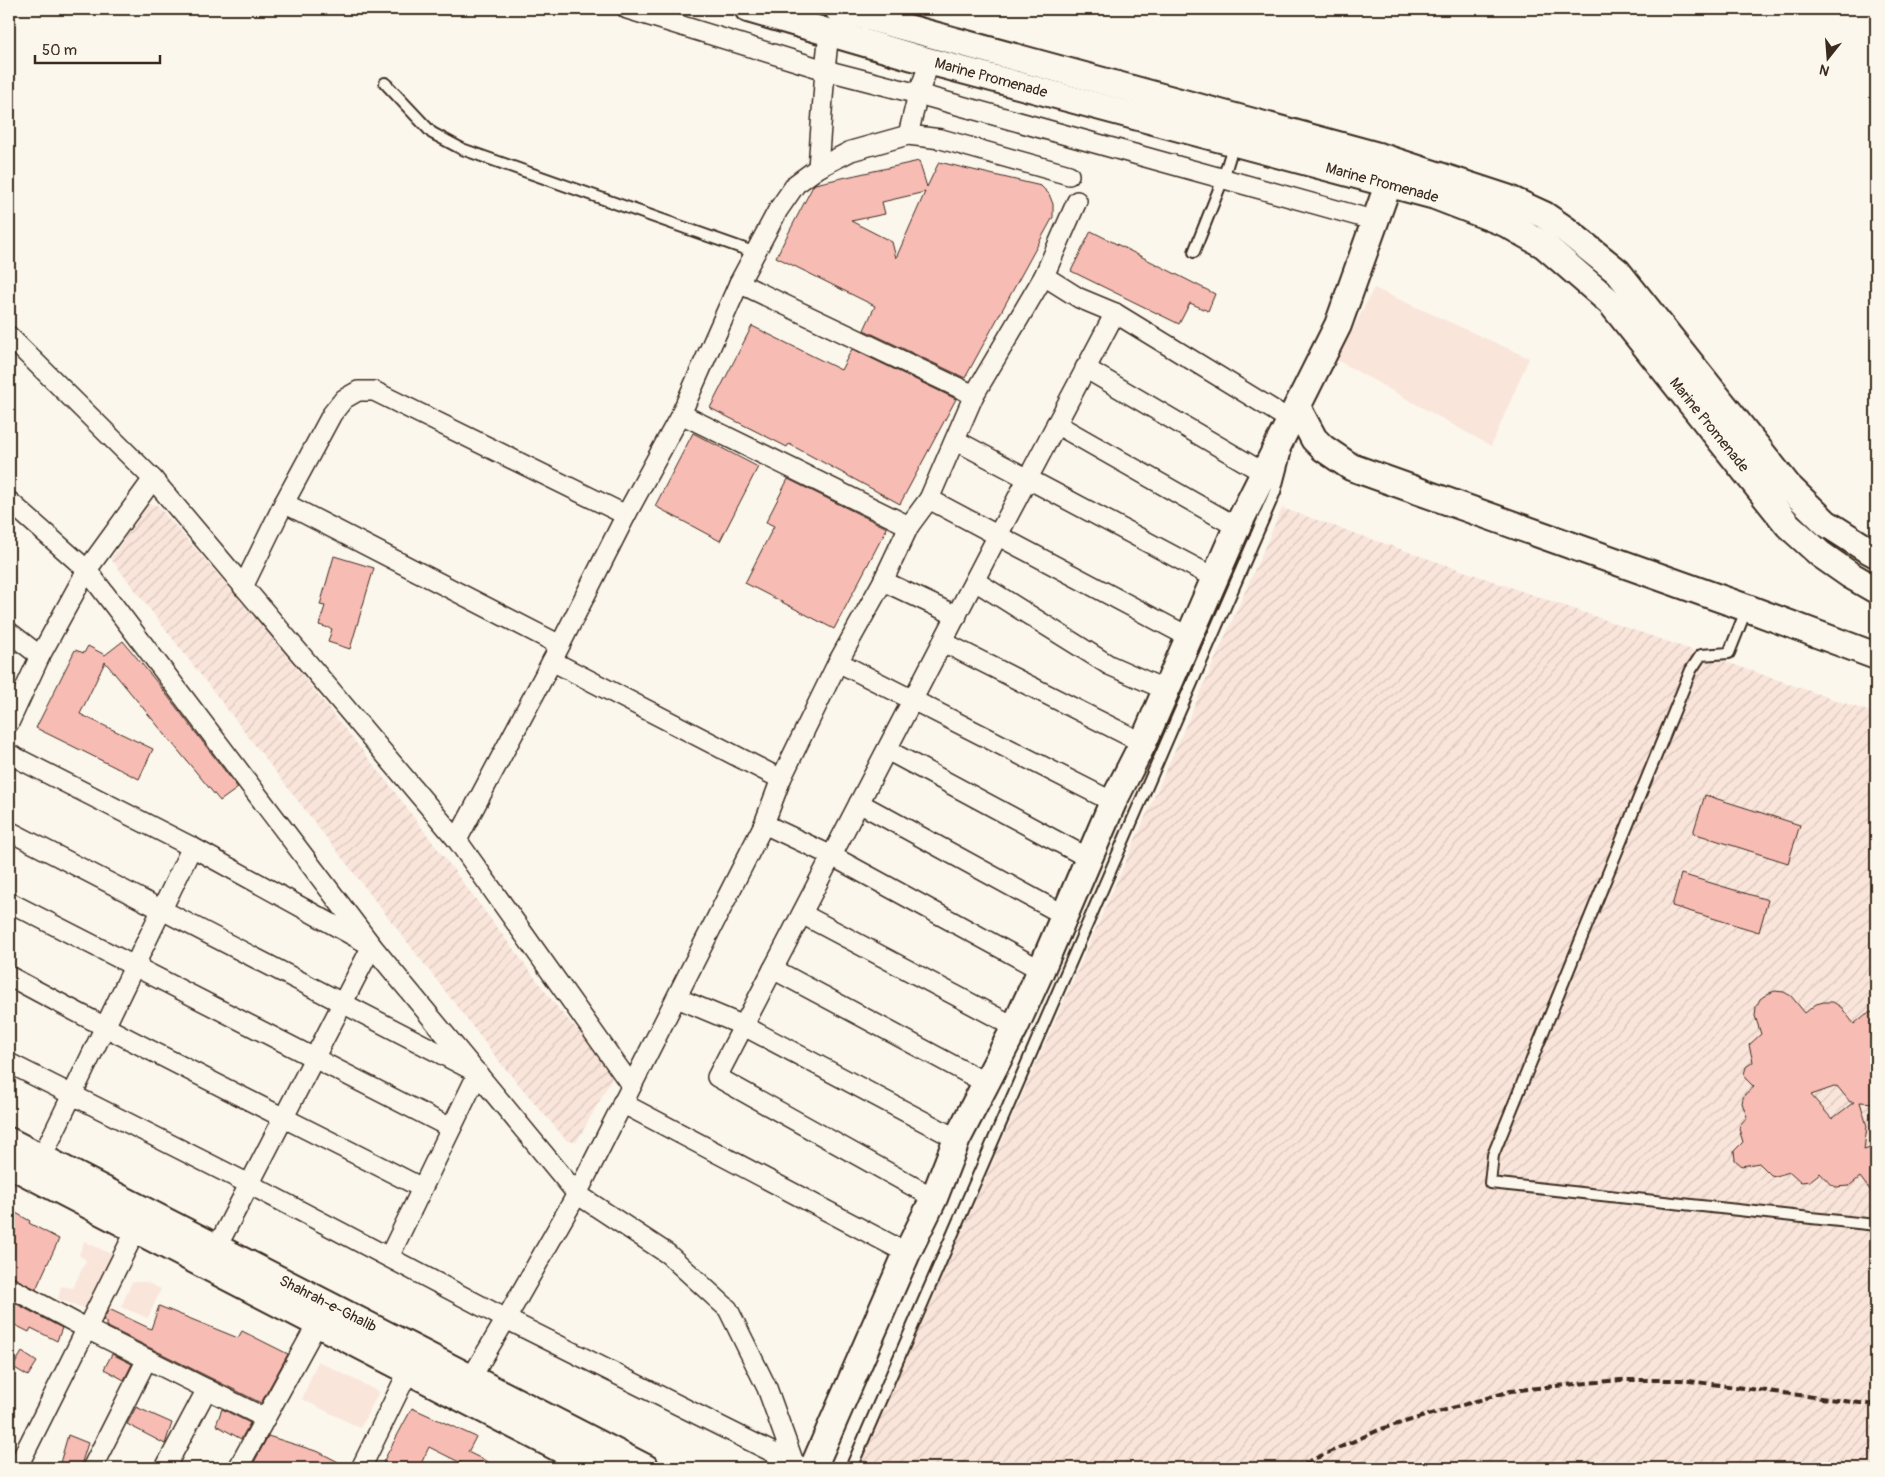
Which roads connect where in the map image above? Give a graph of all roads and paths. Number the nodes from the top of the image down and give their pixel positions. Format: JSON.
{"nodes":[{"id":1,"x":627,"y":9,"type":"edge"},
{"id":2,"x":748,"y":9,"type":"edge"},
{"id":3,"x":834,"y":20,"type":"edge"},
{"id":4,"x":930,"y":62,"type":"junction"},
{"id":5,"x":825,"y":70,"type":"junction"},
{"id":6,"x":385,"y":83,"type":"dead end"},
{"id":7,"x":918,"y":94,"type":"junction"},
{"id":8,"x":1237,"y":131,"type":"junction"},
{"id":9,"x":908,"y":135,"type":"junction"},
{"id":10,"x":818,"y":168,"type":"junction"},
{"id":11,"x":1069,"y":175,"type":"dead end"},
{"id":12,"x":1223,"y":179,"type":"junction"},
{"id":13,"x":1388,"y":185,"type":"junction"},
{"id":14,"x":1077,"y":201,"type":"dead end"},
{"id":15,"x":1376,"y":221,"type":"junction"},
{"id":16,"x":1194,"y":252,"type":"dead end"},
{"id":17,"x":756,"y":253,"type":"junction"},
{"id":18,"x":1044,"y":276,"type":"junction"},
{"id":19,"x":739,"y":284,"type":"junction"},
{"id":20,"x":1115,"y":313,"type":"junction"},
{"id":21,"x":9,"y":336,"type":"edge"},
{"id":22,"x":1085,"y":368,"type":"junction"},
{"id":23,"x":974,"y":395,"type":"junction"},
{"id":24,"x":1293,"y":413,"type":"junction"},
{"id":25,"x":681,"y":414,"type":"junction"},
{"id":26,"x":1056,"y":424,"type":"junction"},
{"id":27,"x":955,"y":440,"type":"junction"},
{"id":28,"x":1264,"y":473,"type":"junction"},
{"id":29,"x":1028,"y":479,"type":"junction"},
{"id":30,"x":154,"y":480,"type":"junction"},
{"id":31,"x":929,"y":498,"type":"junction"},
{"id":32,"x":9,"y":501,"type":"edge"},
{"id":33,"x":284,"y":503,"type":"junction"},
{"id":34,"x":626,"y":514,"type":"junction"},
{"id":35,"x":909,"y":526,"type":"junction"},
{"id":36,"x":1237,"y":527,"type":"junction"},
{"id":37,"x":998,"y":535,"type":"junction"},
{"id":38,"x":1876,"y":554,"type":"edge"},
{"id":39,"x":87,"y":570,"type":"junction"},
{"id":40,"x":1215,"y":578,"type":"junction"},
{"id":41,"x":883,"y":581,"type":"junction"},
{"id":42,"x":975,"y":581,"type":"junction"},
{"id":43,"x":243,"y":587,"type":"junction"},
{"id":44,"x":1876,"y":590,"type":"edge"},
{"id":45,"x":1747,"y":608,"type":"junction"},
{"id":46,"x":957,"y":616,"type":"junction"},
{"id":47,"x":9,"y":632,"type":"edge"},
{"id":48,"x":1189,"y":636,"type":"junction"},
{"id":49,"x":943,"y":642,"type":"junction"},
{"id":50,"x":556,"y":653,"type":"junction"},
{"id":51,"x":40,"y":656,"type":"junction"},
{"id":52,"x":1876,"y":656,"type":"edge"},
{"id":53,"x":838,"y":662,"type":"junction"},
{"id":54,"x":1166,"y":690,"type":"junction"},
{"id":55,"x":914,"y":699,"type":"junction"},
{"id":56,"x":9,"y":723,"type":"edge"},
{"id":57,"x":1143,"y":743,"type":"junction"},
{"id":58,"x":887,"y":750,"type":"junction"},
{"id":59,"x":9,"y":754,"type":"edge"},
{"id":60,"x":781,"y":779,"type":"junction"},
{"id":61,"x":1113,"y":802,"type":"junction"},
{"id":62,"x":859,"y":803,"type":"junction"},
{"id":63,"x":764,"y":824,"type":"junction"},
{"id":64,"x":9,"y":832,"type":"edge"},
{"id":65,"x":457,"y":840,"type":"junction"},
{"id":66,"x":192,"y":846,"type":"junction"},
{"id":67,"x":832,"y":856,"type":"junction"},
{"id":68,"x":1090,"y":859,"type":"junction"},
{"id":69,"x":9,"y":902,"type":"edge"},
{"id":70,"x":162,"y":911,"type":"junction"},
{"id":71,"x":802,"y":914,"type":"junction"},
{"id":72,"x":1064,"y":914,"type":"junction"},
{"id":73,"x":372,"y":946,"type":"junction"},
{"id":74,"x":135,"y":967,"type":"junction"},
{"id":75,"x":773,"y":969,"type":"junction"},
{"id":76,"x":1041,"y":970,"type":"junction"},
{"id":77,"x":9,"y":976,"type":"edge"},
{"id":78,"x":677,"y":998,"type":"junction"},
{"id":79,"x":343,"y":1003,"type":"junction"},
{"id":80,"x":744,"y":1026,"type":"junction"},
{"id":81,"x":104,"y":1028,"type":"junction"},
{"id":82,"x":1014,"y":1028,"type":"junction"},
{"id":83,"x":314,"y":1058,"type":"junction"},
{"id":84,"x":9,"y":1063,"type":"edge"},
{"id":85,"x":478,"y":1073,"type":"junction"},
{"id":86,"x":986,"y":1082,"type":"junction"},
{"id":87,"x":631,"y":1086,"type":"junction"},
{"id":88,"x":71,"y":1094,"type":"junction"},
{"id":89,"x":622,"y":1103,"type":"junction"},
{"id":90,"x":283,"y":1116,"type":"junction"},
{"id":91,"x":451,"y":1128,"type":"junction"},
{"id":92,"x":957,"y":1139,"type":"junction"},
{"id":93,"x":9,"y":1141,"type":"edge"},
{"id":94,"x":42,"y":1157,"type":"junction"},
{"id":95,"x":9,"y":1164,"type":"edge"},
{"id":96,"x":249,"y":1184,"type":"junction"},
{"id":97,"x":422,"y":1188,"type":"junction"},
{"id":98,"x":577,"y":1194,"type":"junction"},
{"id":99,"x":934,"y":1198,"type":"junction"},
{"id":100,"x":1876,"y":1224,"type":"edge"},
{"id":101,"x":136,"y":1230,"type":"junction"},
{"id":102,"x":217,"y":1247,"type":"junction"},
{"id":103,"x":906,"y":1254,"type":"junction"},
{"id":104,"x":388,"y":1257,"type":"junction"},
{"id":105,"x":11,"y":1293,"type":"edge"},
{"id":106,"x":506,"y":1319,"type":"junction"},
{"id":107,"x":317,"y":1324,"type":"junction"},
{"id":108,"x":87,"y":1329,"type":"junction"},
{"id":109,"x":147,"y":1359,"type":"junction"},
{"id":110,"x":409,"y":1370,"type":"junction"},
{"id":111,"x":471,"y":1378,"type":"junction"},
{"id":112,"x":208,"y":1390,"type":"junction"},
{"id":113,"x":265,"y":1418,"type":"junction"},
{"id":114,"x":368,"y":1466,"type":"edge"},
{"id":115,"x":803,"y":1466,"type":"edge"},
{"id":116,"x":17,"y":1468,"type":"edge"},
{"id":117,"x":92,"y":1468,"type":"edge"},
{"id":118,"x":165,"y":1468,"type":"edge"},
{"id":119,"x":238,"y":1468,"type":"edge"},
{"id":120,"x":596,"y":1468,"type":"edge"},
{"id":121,"x":646,"y":1468,"type":"edge"},
{"id":122,"x":852,"y":1468,"type":"edge"}],
"edges":[{"from":1,"to":5,"type":"street"},
{"from":2,"to":3,"type":"main road","name":"Marine Promenade"},
{"from":3,"to":4,"type":"main road","name":"Marine Promenade"},
{"from":3,"to":5,"type":"street"},
{"from":3,"to":8,"type":"main road","name":"Marine Promenade"},
{"from":4,"to":7,"type":"street"},
{"from":4,"to":8,"type":"main road","name":"Marine Promenade"},
{"from":5,"to":7,"type":"street"},
{"from":5,"to":10,"type":"street"},
{"from":6,"to":17,"type":"lane"},
{"from":7,"to":9,"type":"street"},
{"from":7,"to":12,"type":"street"},
{"from":8,"to":12,"type":"lane"},
{"from":8,"to":13,"type":"main road","name":"Marine Promenade"},
{"from":8,"to":38,"type":"main road","name":"Marine Promenade"},
{"from":9,"to":10,"type":"street"},
{"from":9,"to":11,"type":"street"},
{"from":10,"to":17,"type":"street"},
{"from":12,"to":15,"type":"street"},
{"from":12,"to":16,"type":"lane"},
{"from":13,"to":15,"type":"main road"},
{"from":13,"to":44,"type":"main road","name":"Marine Promenade"},
{"from":14,"to":18,"type":"street"},
{"from":15,"to":24,"type":"main road"},
{"from":17,"to":19,"type":"street"},
{"from":18,"to":20,"type":"street"},
{"from":18,"to":23,"type":"street"},
{"from":19,"to":23,"type":"street"},
{"from":19,"to":25,"type":"street"},
{"from":20,"to":22,"type":"street"},
{"from":20,"to":24,"type":"street"},
{"from":21,"to":30,"type":"street"},
{"from":22,"to":26,"type":"street"},
{"from":22,"to":28,"type":"street"},
{"from":23,"to":27,"type":"street"},
{"from":24,"to":28,"type":"main road"},
{"from":24,"to":45,"type":"main road"},
{"from":24,"to":122,"type":"lane"},
{"from":25,"to":34,"type":"street"},
{"from":25,"to":35,"type":"street"},
{"from":26,"to":29,"type":"street"},
{"from":26,"to":36,"type":"street"},
{"from":27,"to":29,"type":"street"},
{"from":27,"to":31,"type":"street"},
{"from":28,"to":36,"type":"main road"},
{"from":29,"to":37,"type":"street"},
{"from":29,"to":40,"type":"street"},
{"from":30,"to":39,"type":"street"},
{"from":30,"to":43,"type":"street"},
{"from":31,"to":35,"type":"street"},
{"from":31,"to":37,"type":"street"},
{"from":32,"to":39,"type":"street"},
{"from":33,"to":34,"type":"street"},
{"from":33,"to":43,"type":"street"},
{"from":33,"to":50,"type":"street"},
{"from":34,"to":50,"type":"street"},
{"from":35,"to":41,"type":"street"},
{"from":36,"to":40,"type":"main road"},
{"from":37,"to":42,"type":"street"},
{"from":37,"to":48,"type":"street"},
{"from":39,"to":51,"type":"street"},
{"from":39,"to":73,"type":"street"},
{"from":40,"to":48,"type":"main road"},
{"from":41,"to":46,"type":"street"},
{"from":41,"to":53,"type":"street"},
{"from":42,"to":46,"type":"street"},
{"from":42,"to":54,"type":"street"},
{"from":43,"to":65,"type":"street"},
{"from":45,"to":52,"type":"main road"},
{"from":45,"to":100,"type":"lane"},
{"from":46,"to":49,"type":"street"},
{"from":47,"to":51,"type":"street"},
{"from":48,"to":54,"type":"main road"},
{"from":49,"to":55,"type":"street"},
{"from":49,"to":57,"type":"street"},
{"from":50,"to":60,"type":"street"},
{"from":50,"to":65,"type":"street"},
{"from":51,"to":56,"type":"street"},
{"from":53,"to":55,"type":"street"},
{"from":53,"to":60,"type":"street"},
{"from":54,"to":57,"type":"main road"},
{"from":55,"to":58,"type":"street"},
{"from":55,"to":61,"type":"street"},
{"from":57,"to":61,"type":"main road"},
{"from":58,"to":62,"type":"street"},
{"from":58,"to":68,"type":"street"},
{"from":59,"to":66,"type":"street"},
{"from":60,"to":63,"type":"street"},
{"from":61,"to":68,"type":"main road"},
{"from":62,"to":67,"type":"street"},
{"from":62,"to":72,"type":"street"},
{"from":63,"to":67,"type":"street"},
{"from":63,"to":78,"type":"street"},
{"from":64,"to":70,"type":"street"},
{"from":65,"to":87,"type":"street"},
{"from":66,"to":70,"type":"street"},
{"from":66,"to":73,"type":"street"},
{"from":67,"to":71,"type":"street"},
{"from":67,"to":76,"type":"street"},
{"from":68,"to":72,"type":"main road"},
{"from":69,"to":74,"type":"street"},
{"from":70,"to":74,"type":"street"},
{"from":70,"to":79,"type":"street"},
{"from":71,"to":75,"type":"street"},
{"from":71,"to":82,"type":"street"},
{"from":72,"to":76,"type":"main road"},
{"from":73,"to":79,"type":"street"},
{"from":73,"to":85,"type":"street"},
{"from":74,"to":81,"type":"street"},
{"from":74,"to":83,"type":"street"},
{"from":75,"to":80,"type":"street"},
{"from":75,"to":86,"type":"street"},
{"from":76,"to":82,"type":"main road"},
{"from":77,"to":81,"type":"street"},
{"from":78,"to":80,"type":"street"},
{"from":78,"to":87,"type":"street"},
{"from":79,"to":83,"type":"street"},
{"from":79,"to":85,"type":"street"},
{"from":80,"to":92,"type":"street"},
{"from":80,"to":99,"type":"street"},
{"from":81,"to":88,"type":"street"},
{"from":81,"to":90,"type":"street"},
{"from":82,"to":86,"type":"main road"},
{"from":83,"to":90,"type":"street"},
{"from":83,"to":91,"type":"street"},
{"from":84,"to":88,"type":"street"},
{"from":85,"to":91,"type":"street"},
{"from":85,"to":98,"type":"street"},
{"from":86,"to":92,"type":"main road"},
{"from":87,"to":89,"type":"street"},
{"from":88,"to":94,"type":"street"},
{"from":88,"to":96,"type":"street"},
{"from":89,"to":98,"type":"street"},
{"from":89,"to":103,"type":"street"},
{"from":90,"to":96,"type":"street"},
{"from":90,"to":97,"type":"street"},
{"from":91,"to":97,"type":"street"},
{"from":92,"to":99,"type":"main road"},
{"from":93,"to":94,"type":"main road","name":"Shahrah-e-Ghalib"},
{"from":94,"to":102,"type":"main road","name":"Shahrah-e-Ghalib"},
{"from":95,"to":101,"type":"main road","name":"Shahrah-e-Ghalib"},
{"from":96,"to":102,"type":"street"},
{"from":96,"to":104,"type":"street"},
{"from":97,"to":104,"type":"street"},
{"from":98,"to":106,"type":"street"},
{"from":98,"to":115,"type":"street"},
{"from":99,"to":103,"type":"main road"},
{"from":101,"to":107,"type":"main road","name":"Shahrah-e-Ghalib"},
{"from":101,"to":108,"type":"street"},
{"from":102,"to":111,"type":"main road","name":"Shahrah-e-Ghalib"},
{"from":103,"to":115,"type":"main road"},
{"from":104,"to":106,"type":"street"},
{"from":105,"to":108,"type":"street"},
{"from":106,"to":111,"type":"street"},
{"from":106,"to":115,"type":"street"},
{"from":107,"to":110,"type":"main road","name":"Shahrah-e-Ghalib"},
{"from":107,"to":113,"type":"street"},
{"from":108,"to":109,"type":"street"},
{"from":108,"to":116,"type":"street"},
{"from":109,"to":112,"type":"street"},
{"from":109,"to":117,"type":"street"},
{"from":110,"to":114,"type":"street"},
{"from":110,"to":120,"type":"main road","name":"Shahrah-e-Ghalib"},
{"from":111,"to":121,"type":"main road","name":"Shahrah-e-Ghalib"},
{"from":112,"to":113,"type":"street"},
{"from":112,"to":118,"type":"street"},
{"from":113,"to":119,"type":"street"}]}
